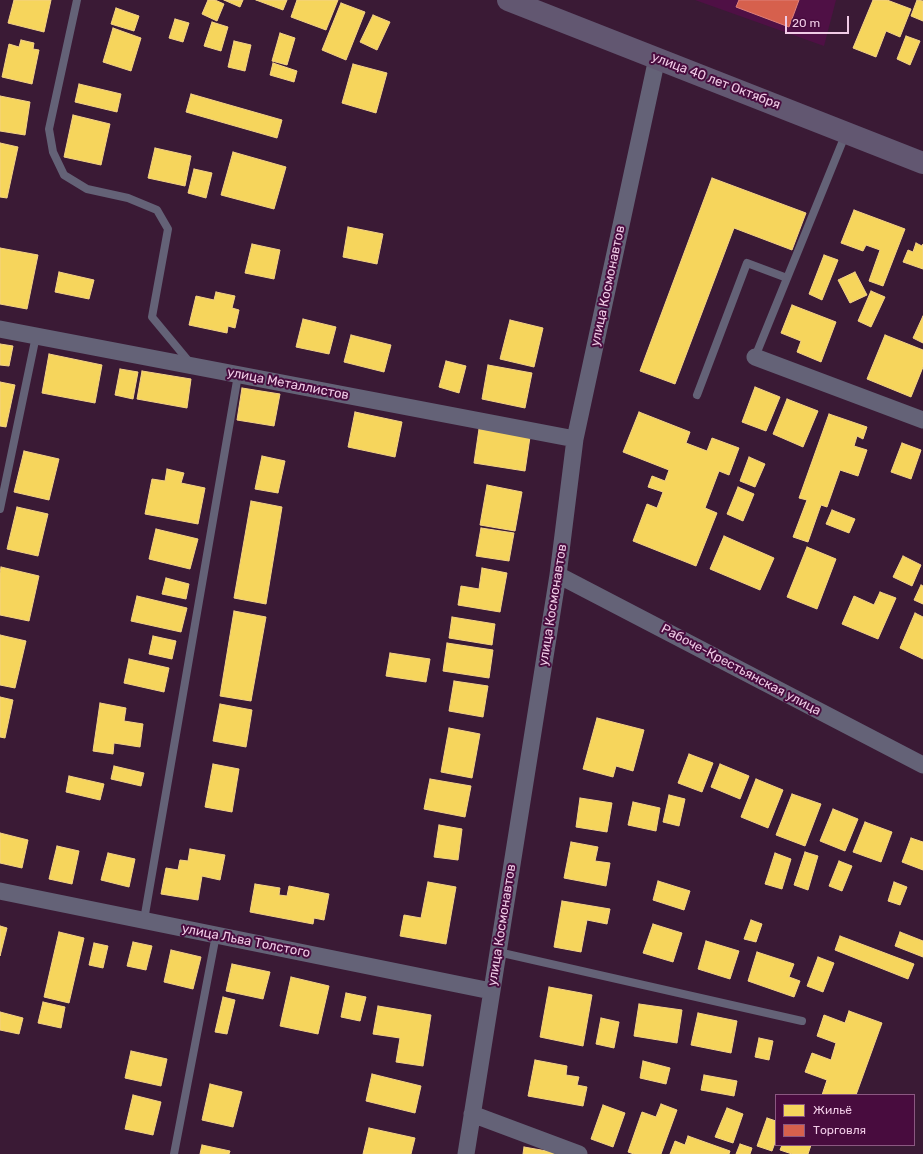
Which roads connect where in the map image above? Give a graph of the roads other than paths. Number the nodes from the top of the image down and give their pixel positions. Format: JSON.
{"nodes":[{"id":1,"x":76,"y":0,"type":"edge"},
{"id":2,"x":508,"y":0,"type":"edge"},
{"id":3,"x":657,"y":58,"type":"junction"},
{"id":4,"x":846,"y":133,"type":"junction"},
{"id":5,"x":923,"y":163,"type":"edge"},
{"id":6,"x":787,"y":278,"type":"junction"},
{"id":7,"x":0,"y":329,"type":"edge"},
{"id":8,"x":36,"y":336,"type":"junction"},
{"id":9,"x":756,"y":357,"type":"joint"},
{"id":10,"x":193,"y":366,"type":"junction"},
{"id":11,"x":238,"y":375,"type":"junction"},
{"id":12,"x":697,"y":395,"type":"dead end"},
{"id":13,"x":923,"y":420,"type":"edge"},
{"id":14,"x":575,"y":439,"type":"junction"},
{"id":15,"x":0,"y":509,"type":"edge"},
{"id":16,"x":558,"y":575,"type":"junction"},
{"id":17,"x":923,"y":765,"type":"edge"},
{"id":18,"x":0,"y":891,"type":"edge"},
{"id":19,"x":144,"y":920,"type":"junction"},
{"id":20,"x":216,"y":935,"type":"junction"},
{"id":21,"x":498,"y":952,"type":"junction"},
{"id":22,"x":492,"y":991,"type":"junction"},
{"id":23,"x":802,"y":1021,"type":"dead end"},
{"id":24,"x":472,"y":1114,"type":"junction"},
{"id":25,"x":174,"y":1154,"type":"edge"},
{"id":26,"x":466,"y":1154,"type":"edge"},
{"id":27,"x":579,"y":1154,"type":"edge"}],
"edges":[{"from":1,"to":10,"type":"lane"},
{"from":2,"to":3,"type":"street","name":"улица 40 лет Октября"},
{"from":3,"to":4,"type":"street","name":"улица 40 лет Октября"},
{"from":3,"to":14,"type":"street","name":"улица Космонавтов"},
{"from":4,"to":5,"type":"street","name":"улица 40 лет Октября"},
{"from":4,"to":6,"type":"lane"},
{"from":6,"to":9,"type":"lane"},
{"from":6,"to":12,"type":"lane"},
{"from":7,"to":8,"type":"street","name":"улица Металлистов"},
{"from":8,"to":10,"type":"street","name":"улица Металлистов"},
{"from":8,"to":15,"type":"lane"},
{"from":9,"to":13,"type":"street"},
{"from":10,"to":11,"type":"street","name":"улица Металлистов"},
{"from":11,"to":14,"type":"street","name":"улица Металлистов"},
{"from":11,"to":19,"type":"lane"},
{"from":14,"to":16,"type":"street","name":"улица Космонавтов"},
{"from":16,"to":17,"type":"street","name":"Рабоче-Крестьянская улица"},
{"from":16,"to":21,"type":"street","name":"улица Космонавтов"},
{"from":18,"to":19,"type":"street","name":"улица Льва Толстого"},
{"from":19,"to":20,"type":"street","name":"улица Льва Толстого"},
{"from":20,"to":22,"type":"street","name":"улица Льва Толстого"},
{"from":20,"to":25,"type":"lane"},
{"from":21,"to":22,"type":"street","name":"улица Космонавтов"},
{"from":21,"to":23,"type":"lane"},
{"from":22,"to":24,"type":"street","name":"улица Космонавтов"},
{"from":24,"to":26,"type":"street","name":"улица Космонавтов"},
{"from":24,"to":27,"type":"street"}]}
